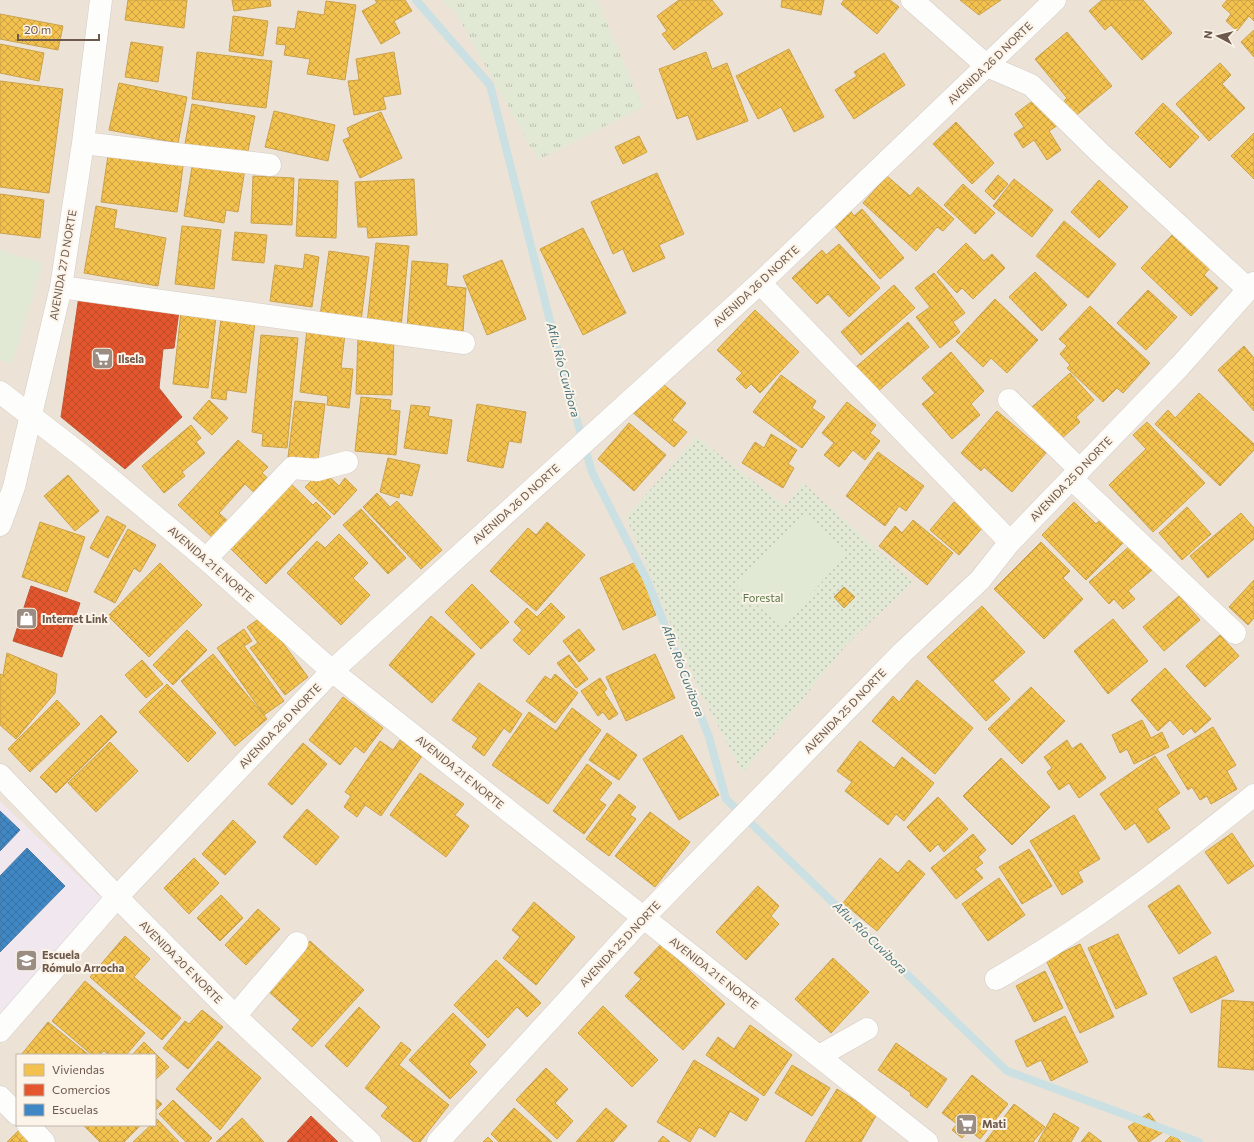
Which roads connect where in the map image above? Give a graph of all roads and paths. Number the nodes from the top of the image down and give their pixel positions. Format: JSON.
{"nodes":[{"id":1,"x":101,"y":0,"type":"edge"},
{"id":2,"x":912,"y":0,"type":"edge"},
{"id":3,"x":1055,"y":0,"type":"edge"},
{"id":4,"x":987,"y":66,"type":"junction"},
{"id":5,"x":83,"y":143,"type":"junction"},
{"id":6,"x":270,"y":165,"type":"dead end"},
{"id":7,"x":760,"y":283,"type":"junction"},
{"id":8,"x":1251,"y":286,"type":"edge"},
{"id":9,"x":61,"y":287,"type":"junction"},
{"id":10,"x":464,"y":343,"type":"dead end"},
{"id":11,"x":0,"y":392,"type":"edge"},
{"id":12,"x":1009,"y":400,"type":"dead end"},
{"id":13,"x":30,"y":414,"type":"junction"},
{"id":14,"x":347,"y":462,"type":"dead end"},
{"id":15,"x":1076,"y":474,"type":"junction"},
{"id":16,"x":0,"y":524,"type":"edge"},
{"id":17,"x":1010,"y":542,"type":"junction"},
{"id":18,"x":206,"y":559,"type":"junction"},
{"id":19,"x":1235,"y":633,"type":"dead end"},
{"id":20,"x":332,"y":670,"type":"junction"},
{"id":21,"x":0,"y":775,"type":"edge"},
{"id":22,"x":1254,"y":795,"type":"edge"},
{"id":23,"x":116,"y":898,"type":"junction"},
{"id":24,"x":643,"y":918,"type":"junction"},
{"id":25,"x":297,"y":942,"type":"dead end"},
{"id":26,"x":996,"y":979,"type":"dead end"},
{"id":27,"x":235,"y":1016,"type":"junction"},
{"id":28,"x":867,"y":1029,"type":"dead end"},
{"id":29,"x":0,"y":1031,"type":"edge"},
{"id":30,"x":819,"y":1056,"type":"junction"},
{"id":31,"x":0,"y":1097,"type":"edge"},
{"id":32,"x":16,"y":1113,"type":"edge"},
{"id":33,"x":29,"y":1126,"type":"edge"},
{"id":34,"x":44,"y":1142,"type":"edge"},
{"id":35,"x":370,"y":1142,"type":"edge"},
{"id":36,"x":438,"y":1142,"type":"edge"},
{"id":37,"x":927,"y":1142,"type":"edge"}],
"edges":[{"from":1,"to":5,"type":"street","name":"AVENIDA 27 D NORTE"},
{"from":2,"to":4,"type":"street"},
{"from":3,"to":4,"type":"street","name":"AVENIDA 26 D NORTE"},
{"from":4,"to":7,"type":"street","name":"AVENIDA 26 D NORTE"},
{"from":4,"to":8,"type":"street"},
{"from":5,"to":6,"type":"street"},
{"from":5,"to":9,"type":"street","name":"AVENIDA 27 D NORTE"},
{"from":7,"to":17,"type":"street"},
{"from":7,"to":20,"type":"street","name":"AVENIDA 26 D NORTE"},
{"from":8,"to":15,"type":"street","name":"AVENIDA 25 D NORTE"},
{"from":9,"to":10,"type":"street"},
{"from":9,"to":13,"type":"street","name":"AVENIDA 27 D NORTE"},
{"from":11,"to":13,"type":"street","name":"AVENIDA 21 E NORTE"},
{"from":12,"to":15,"type":"street"},
{"from":13,"to":16,"type":"street","name":"AVENIDA 27 D NORTE"},
{"from":13,"to":18,"type":"street","name":"AVENIDA 21 E NORTE"},
{"from":14,"to":18,"type":"street"},
{"from":15,"to":17,"type":"street","name":"AVENIDA 25 D NORTE"},
{"from":15,"to":19,"type":"street"},
{"from":17,"to":24,"type":"street","name":"AVENIDA 25 D NORTE"},
{"from":18,"to":20,"type":"street","name":"AVENIDA 21 E NORTE"},
{"from":20,"to":23,"type":"street","name":"AVENIDA 26 D NORTE"},
{"from":20,"to":24,"type":"street","name":"AVENIDA 21 E NORTE"},
{"from":21,"to":23,"type":"street","name":"AVENIDA 20 E NORTE"},
{"from":22,"to":26,"type":"street"},
{"from":23,"to":27,"type":"street","name":"AVENIDA 20 E NORTE"},
{"from":23,"to":29,"type":"street","name":"AVENIDA 26 D NORTE"},
{"from":24,"to":30,"type":"street","name":"AVENIDA 21 E NORTE"},
{"from":24,"to":36,"type":"street","name":"AVENIDA 25 D NORTE"},
{"from":25,"to":27,"type":"street"},
{"from":27,"to":35,"type":"street","name":"AVENIDA 20 E NORTE"},
{"from":28,"to":30,"type":"street"},
{"from":30,"to":37,"type":"street","name":"AVENIDA 21 E NORTE"},
{"from":31,"to":32,"type":"street"},
{"from":33,"to":34,"type":"street"}]}
